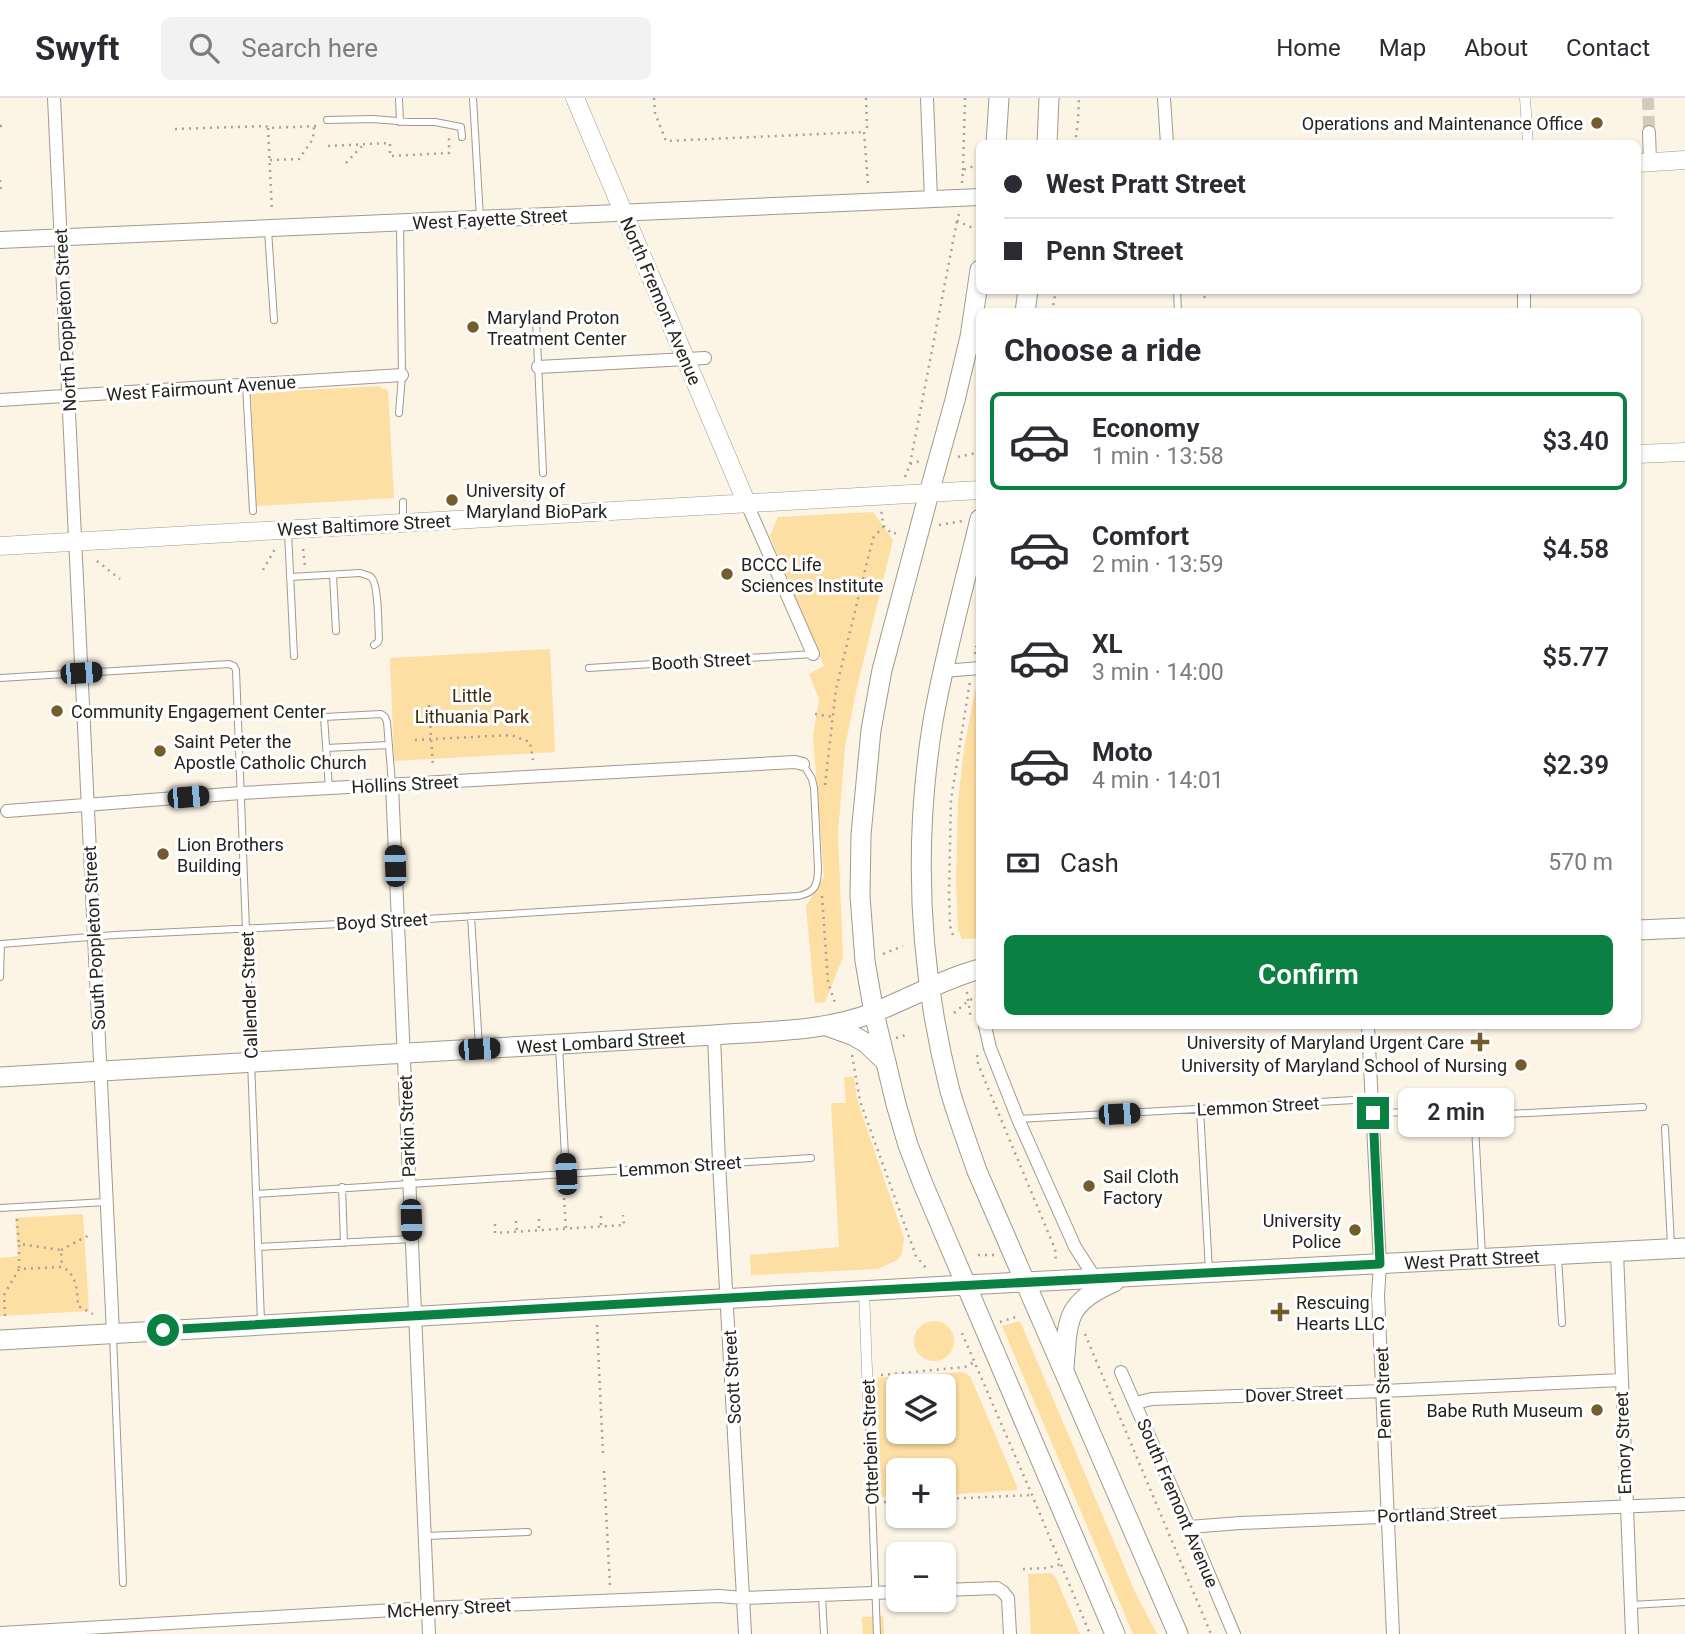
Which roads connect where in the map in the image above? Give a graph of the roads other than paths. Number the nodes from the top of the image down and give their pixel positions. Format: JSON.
{"nodes":[{"id":1,"x":54,"y":98,"type":"edge"},
{"id":2,"x":399,"y":98,"type":"edge"},
{"id":3,"x":473,"y":98,"type":"edge"},
{"id":4,"x":575,"y":98,"type":"edge"},
{"id":5,"x":927,"y":98,"type":"edge"},
{"id":6,"x":999,"y":98,"type":"edge"},
{"id":7,"x":1049,"y":98,"type":"edge"},
{"id":8,"x":1164,"y":98,"type":"edge"},
{"id":9,"x":1525,"y":98,"type":"edge"},
{"id":10,"x":327,"y":120,"type":"dead end"},
{"id":11,"x":400,"y":122,"type":"junction"},
{"id":12,"x":1649,"y":132,"type":"tunnel mouth"},
{"id":13,"x":462,"y":137,"type":"dead end"},
{"id":14,"x":996,"y":140,"type":"edge"},
{"id":15,"x":1046,"y":140,"type":"edge"},
{"id":16,"x":1167,"y":140,"type":"edge"},
{"id":17,"x":1528,"y":140,"type":"edge"},
{"id":18,"x":1685,"y":160,"type":"edge"},
{"id":19,"x":1644,"y":162,"type":"edge"},
{"id":20,"x":976,"y":197,"type":"edge"},
{"id":21,"x":931,"y":199,"type":"junction"},
{"id":22,"x":624,"y":213,"type":"junction"},
{"id":23,"x":480,"y":219,"type":"junction"},
{"id":24,"x":270,"y":221,"type":"junction"},
{"id":25,"x":400,"y":223,"type":"junction"},
{"id":26,"x":61,"y":237,"type":"junction"},
{"id":27,"x":0,"y":240,"type":"edge"},
{"id":28,"x":976,"y":294,"type":"edge"},
{"id":29,"x":536,"y":319,"type":"dead end"},
{"id":30,"x":274,"y":320,"type":"dead end"},
{"id":31,"x":705,"y":358,"type":"dead end"},
{"id":32,"x":685,"y":359,"type":"junction"},
{"id":33,"x":538,"y":368,"type":"junction"},
{"id":34,"x":402,"y":375,"type":"junction"},
{"id":35,"x":246,"y":385,"type":"junction"},
{"id":36,"x":69,"y":397,"type":"junction"},
{"id":37,"x":0,"y":400,"type":"edge"},
{"id":38,"x":399,"y":413,"type":"dead end"},
{"id":39,"x":1685,"y":452,"type":"edge"},
{"id":40,"x":1641,"y":454,"type":"edge"},
{"id":41,"x":543,"y":473,"type":"dead end"},
{"id":42,"x":976,"y":490,"type":"edge"},
{"id":43,"x":929,"y":493,"type":"junction"},
{"id":44,"x":403,"y":502,"type":"dead end"},
{"id":45,"x":747,"y":504,"type":"junction"},
{"id":46,"x":253,"y":510,"type":"dead end"},
{"id":47,"x":403,"y":523,"type":"junction"},
{"id":48,"x":288,"y":530,"type":"junction"},
{"id":49,"x":976,"y":535,"type":"edge"},
{"id":50,"x":75,"y":542,"type":"junction"},
{"id":51,"x":0,"y":546,"type":"edge"},
{"id":52,"x":334,"y":575,"type":"junction"},
{"id":53,"x":290,"y":577,"type":"junction"},
{"id":54,"x":336,"y":631,"type":"dead end"},
{"id":55,"x":374,"y":645,"type":"dead end"},
{"id":56,"x":813,"y":654,"type":"joint"},
{"id":57,"x":294,"y":656,"type":"dead end"},
{"id":58,"x":589,"y":668,"type":"dead end"},
{"id":59,"x":976,"y":668,"type":"edge"},
{"id":60,"x":943,"y":671,"type":"junction"},
{"id":61,"x":81,"y":673,"type":"junction"},
{"id":62,"x":0,"y":678,"type":"edge"},
{"id":63,"x":389,"y":745,"type":"junction"},
{"id":64,"x":326,"y":748,"type":"junction"},
{"id":65,"x":803,"y":764,"type":"joint"},
{"id":66,"x":392,"y":785,"type":"junction"},
{"id":67,"x":329,"y":788,"type":"junction"},
{"id":68,"x":241,"y":793,"type":"junction"},
{"id":69,"x":88,"y":805,"type":"junction"},
{"id":70,"x":7,"y":811,"type":"dead end"},
{"id":71,"x":471,"y":916,"type":"junction"},
{"id":72,"x":398,"y":920,"type":"junction"},
{"id":73,"x":246,"y":928,"type":"junction"},
{"id":74,"x":1685,"y":928,"type":"edge"},
{"id":75,"x":1641,"y":930,"type":"edge"},
{"id":76,"x":94,"y":936,"type":"junction"},
{"id":77,"x":976,"y":970,"type":"edge"},
{"id":78,"x":0,"y":977,"type":"edge"},
{"id":79,"x":930,"y":987,"type":"junction"},
{"id":80,"x":874,"y":1013,"type":"junction"},
{"id":81,"x":826,"y":1026,"type":"junction"},
{"id":82,"x":986,"y":1029,"type":"edge"},
{"id":83,"x":1368,"y":1029,"type":"edge"},
{"id":84,"x":715,"y":1035,"type":"junction"},
{"id":85,"x":559,"y":1044,"type":"junction"},
{"id":86,"x":479,"y":1049,"type":"junction"},
{"id":87,"x":404,"y":1053,"type":"junction"},
{"id":88,"x":251,"y":1062,"type":"junction"},
{"id":89,"x":886,"y":1062,"type":"junction"},
{"id":90,"x":100,"y":1071,"type":"junction"},
{"id":91,"x":0,"y":1077,"type":"edge"},
{"id":92,"x":1372,"y":1099,"type":"junction"},
{"id":93,"x":1643,"y":1107,"type":"dead end"},
{"id":94,"x":1200,"y":1109,"type":"junction"},
{"id":95,"x":1373,"y":1113,"type":"junction"},
{"id":96,"x":1470,"y":1116,"type":"junction"},
{"id":97,"x":1018,"y":1119,"type":"junction"},
{"id":98,"x":1665,"y":1128,"type":"dead end"},
{"id":99,"x":811,"y":1157,"type":"dead end"},
{"id":100,"x":719,"y":1163,"type":"junction"},
{"id":101,"x":566,"y":1174,"type":"junction"},
{"id":102,"x":409,"y":1183,"type":"junction"},
{"id":103,"x":342,"y":1187,"type":"junction"},
{"id":104,"x":256,"y":1194,"type":"junction"},
{"id":105,"x":107,"y":1202,"type":"junction"},
{"id":106,"x":0,"y":1208,"type":"edge"},
{"id":107,"x":412,"y":1239,"type":"junction"},
{"id":108,"x":344,"y":1243,"type":"junction"},
{"id":109,"x":258,"y":1247,"type":"junction"},
{"id":110,"x":1678,"y":1248,"type":"edge"},
{"id":111,"x":1617,"y":1252,"type":"junction"},
{"id":112,"x":1558,"y":1255,"type":"junction"},
{"id":113,"x":1482,"y":1258,"type":"junction"},
{"id":114,"x":1380,"y":1264,"type":"junction"},
{"id":115,"x":1209,"y":1273,"type":"junction"},
{"id":116,"x":1126,"y":1276,"type":"junction"},
{"id":117,"x":1095,"y":1278,"type":"junction"},
{"id":118,"x":1024,"y":1282,"type":"junction"},
{"id":119,"x":966,"y":1285,"type":"junction"},
{"id":120,"x":864,"y":1290,"type":"junction"},
{"id":121,"x":727,"y":1298,"type":"junction"},
{"id":122,"x":415,"y":1316,"type":"junction"},
{"id":123,"x":1562,"y":1323,"type":"dead end"},
{"id":124,"x":261,"y":1325,"type":"junction"},
{"id":125,"x":113,"y":1333,"type":"junction"},
{"id":126,"x":0,"y":1340,"type":"edge"},
{"id":127,"x":1121,"y":1372,"type":"dead end"},
{"id":128,"x":1063,"y":1373,"type":"junction"},
{"id":129,"x":1621,"y":1380,"type":"junction"},
{"id":130,"x":1383,"y":1391,"type":"junction"},
{"id":131,"x":1135,"y":1403,"type":"junction"},
{"id":132,"x":869,"y":1424,"type":"joint"},
{"id":133,"x":1685,"y":1504,"type":"edge"},
{"id":134,"x":1626,"y":1506,"type":"junction"},
{"id":135,"x":1388,"y":1516,"type":"junction"},
{"id":136,"x":1189,"y":1527,"type":"junction"},
{"id":137,"x":528,"y":1532,"type":"dead end"},
{"id":138,"x":425,"y":1536,"type":"junction"},
{"id":139,"x":123,"y":1583,"type":"dead end"},
{"id":140,"x":956,"y":1590,"type":"edge"},
{"id":141,"x":876,"y":1593,"type":"junction"},
{"id":142,"x":886,"y":1593,"type":"edge"},
{"id":143,"x":822,"y":1595,"type":"junction"},
{"id":144,"x":743,"y":1598,"type":"junction"},
{"id":145,"x":1685,"y":1602,"type":"edge"},
{"id":146,"x":1630,"y":1605,"type":"junction"},
{"id":147,"x":428,"y":1608,"type":"junction"},
{"id":148,"x":125,"y":1630,"type":"edge"},
{"id":149,"x":0,"y":1633,"type":"edge"},
{"id":150,"x":429,"y":1634,"type":"edge"},
{"id":151,"x":745,"y":1634,"type":"edge"},
{"id":152,"x":824,"y":1634,"type":"edge"},
{"id":153,"x":877,"y":1634,"type":"edge"},
{"id":154,"x":1010,"y":1634,"type":"edge"},
{"id":155,"x":1115,"y":1634,"type":"edge"},
{"id":156,"x":1178,"y":1634,"type":"edge"},
{"id":157,"x":1234,"y":1634,"type":"edge"},
{"id":158,"x":1393,"y":1634,"type":"edge"},
{"id":159,"x":1632,"y":1634,"type":"edge"}],
"edges":[{"from":1,"to":26,"type":"street","name":"North Poppleton Street"},
{"from":2,"to":11,"type":"lane"},
{"from":3,"to":23,"type":"lane"},
{"from":4,"to":22,"type":"main road","name":"North Fremont Avenue"},
{"from":5,"to":21,"type":"street"},
{"from":6,"to":14,"type":"main road"},
{"from":7,"to":15,"type":"main road"},
{"from":8,"to":16,"type":"street"},
{"from":9,"to":17,"type":"street"},
{"from":10,"to":11,"type":"lane"},
{"from":11,"to":13,"type":"lane"},
{"from":12,"to":19,"type":"street"},
{"from":18,"to":19,"type":"main road"},
{"from":20,"to":21,"type":"street","name":"West Fayette Street"},
{"from":21,"to":22,"type":"street","name":"West Fayette Street"},
{"from":22,"to":23,"type":"street","name":"West Fayette Street"},
{"from":22,"to":32,"type":"main road","name":"North Fremont Avenue"},
{"from":23,"to":25,"type":"street","name":"West Fayette Street"},
{"from":24,"to":25,"type":"street","name":"West Fayette Street"},
{"from":24,"to":26,"type":"street","name":"West Fayette Street"},
{"from":24,"to":30,"type":"lane"},
{"from":25,"to":34,"type":"lane"},
{"from":26,"to":27,"type":"street","name":"West Fayette Street"},
{"from":26,"to":36,"type":"street","name":"North Poppleton Street"},
{"from":28,"to":43,"type":"main road"},
{"from":29,"to":33,"type":"lane"},
{"from":31,"to":32,"type":"street"},
{"from":32,"to":33,"type":"street"},
{"from":32,"to":45,"type":"main road","name":"North Fremont Avenue"},
{"from":33,"to":41,"type":"lane"},
{"from":34,"to":35,"type":"street","name":"West Fairmount Avenue"},
{"from":34,"to":38,"type":"lane"},
{"from":35,"to":36,"type":"street","name":"West Fairmount Avenue"},
{"from":35,"to":46,"type":"lane"},
{"from":36,"to":37,"type":"street","name":"West Fairmount Avenue"},
{"from":36,"to":50,"type":"street","name":"North Poppleton Street"},
{"from":39,"to":40,"type":"main road"},
{"from":42,"to":43,"type":"main road","name":"West Baltimore Street"},
{"from":43,"to":45,"type":"main road","name":"West Baltimore Street"},
{"from":43,"to":80,"type":"main road"},
{"from":44,"to":47,"type":"lane"},
{"from":45,"to":47,"type":"main road","name":"West Baltimore Street"},
{"from":45,"to":56,"type":"street"},
{"from":47,"to":48,"type":"main road","name":"West Baltimore Street"},
{"from":48,"to":50,"type":"main road","name":"West Baltimore Street"},
{"from":48,"to":53,"type":"lane"},
{"from":49,"to":60,"type":"main road"},
{"from":50,"to":51,"type":"main road","name":"West Baltimore Street"},
{"from":50,"to":61,"type":"street","name":"South Poppleton Street"},
{"from":52,"to":53,"type":"lane"},
{"from":52,"to":54,"type":"lane"},
{"from":52,"to":55,"type":"lane"},
{"from":53,"to":57,"type":"lane"},
{"from":56,"to":58,"type":"lane","name":"Booth Street"},
{"from":59,"to":60,"type":"street"},
{"from":60,"to":79,"type":"main road"},
{"from":61,"to":62,"type":"lane"},
{"from":61,"to":68,"type":"lane","name":"Callender Street"},
{"from":61,"to":69,"type":"street","name":"South Poppleton Street"},
{"from":63,"to":64,"type":"lane"},
{"from":63,"to":64,"type":"lane"},
{"from":63,"to":66,"type":"lane"},
{"from":64,"to":67,"type":"lane"},
{"from":65,"to":66,"type":"street","name":"Hollins Street"},
{"from":65,"to":71,"type":"lane","name":"Boyd Street"},
{"from":66,"to":67,"type":"street","name":"Hollins Street"},
{"from":66,"to":72,"type":"street","name":"Parkin Street"},
{"from":67,"to":68,"type":"street","name":"Hollins Street"},
{"from":68,"to":69,"type":"street","name":"Hollins Street"},
{"from":68,"to":73,"type":"lane","name":"Callender Street"},
{"from":69,"to":70,"type":"street","name":"Hollins Street"},
{"from":69,"to":76,"type":"street","name":"South Poppleton Street"},
{"from":71,"to":72,"type":"lane","name":"Boyd Street"},
{"from":71,"to":86,"type":"lane"},
{"from":72,"to":73,"type":"lane","name":"Boyd Street"},
{"from":72,"to":87,"type":"street","name":"Parkin Street"},
{"from":73,"to":76,"type":"lane","name":"Boyd Street"},
{"from":73,"to":88,"type":"lane","name":"Callender Street"},
{"from":74,"to":75,"type":"main road"},
{"from":76,"to":78,"type":"lane","name":"Boyd Street"},
{"from":76,"to":90,"type":"street","name":"South Poppleton Street"},
{"from":77,"to":79,"type":"main road","name":"West Lombard Street"},
{"from":79,"to":80,"type":"main road","name":"West Lombard Street"},
{"from":79,"to":118,"type":"main road"},
{"from":80,"to":81,"type":"main road","name":"West Lombard Street"},
{"from":80,"to":89,"type":"main road"},
{"from":81,"to":84,"type":"main road","name":"West Lombard Street"},
{"from":81,"to":89,"type":"main road"},
{"from":82,"to":97,"type":"street"},
{"from":83,"to":92,"type":"street","name":"Penn Street"},
{"from":84,"to":85,"type":"main road","name":"West Lombard Street"},
{"from":84,"to":100,"type":"street","name":"Scott Street"},
{"from":85,"to":86,"type":"main road","name":"West Lombard Street"},
{"from":85,"to":101,"type":"lane"},
{"from":86,"to":87,"type":"main road","name":"West Lombard Street"},
{"from":87,"to":88,"type":"main road","name":"West Lombard Street"},
{"from":87,"to":102,"type":"street","name":"Parkin Street"},
{"from":88,"to":90,"type":"main road","name":"West Lombard Street"},
{"from":88,"to":104,"type":"lane","name":"Callender Street"},
{"from":89,"to":119,"type":"main road"},
{"from":90,"to":91,"type":"main road","name":"West Lombard Street"},
{"from":90,"to":105,"type":"street","name":"South Poppleton Street"},
{"from":92,"to":94,"type":"lane","name":"Lemmon Street"},
{"from":92,"to":95,"type":"street","name":"Penn Street"},
{"from":93,"to":96,"type":"lane"},
{"from":94,"to":97,"type":"lane","name":"Lemmon Street"},
{"from":94,"to":115,"type":"lane"},
{"from":95,"to":96,"type":"lane"},
{"from":95,"to":114,"type":"street","name":"Penn Street"},
{"from":96,"to":113,"type":"lane"},
{"from":97,"to":117,"type":"street"},
{"from":98,"to":110,"type":"lane"},
{"from":99,"to":100,"type":"lane","name":"Lemmon Street"},
{"from":100,"to":101,"type":"lane","name":"Lemmon Street"},
{"from":100,"to":121,"type":"street","name":"Scott Street"},
{"from":101,"to":102,"type":"lane","name":"Lemmon Street"},
{"from":102,"to":103,"type":"lane","name":"Lemmon Street"},
{"from":102,"to":107,"type":"street","name":"Parkin Street"},
{"from":103,"to":104,"type":"lane","name":"Lemmon Street"},
{"from":103,"to":108,"type":"lane"},
{"from":104,"to":109,"type":"lane","name":"Callender Street"},
{"from":105,"to":106,"type":"lane"},
{"from":105,"to":125,"type":"street","name":"South Poppleton Street"},
{"from":107,"to":108,"type":"lane"},
{"from":107,"to":122,"type":"street","name":"Parkin Street"},
{"from":108,"to":109,"type":"lane"},
{"from":109,"to":124,"type":"lane","name":"Callender Street"},
{"from":110,"to":111,"type":"main road","name":"West Pratt Street"},
{"from":111,"to":112,"type":"main road","name":"West Pratt Street"},
{"from":111,"to":129,"type":"street","name":"Emory Street"},
{"from":112,"to":113,"type":"main road","name":"West Pratt Street"},
{"from":112,"to":123,"type":"lane"},
{"from":113,"to":114,"type":"main road","name":"West Pratt Street"},
{"from":114,"to":115,"type":"main road","name":"West Pratt Street"},
{"from":114,"to":130,"type":"street","name":"Penn Street"},
{"from":115,"to":116,"type":"main road","name":"West Pratt Street"},
{"from":116,"to":117,"type":"main road","name":"West Pratt Street"},
{"from":116,"to":128,"type":"main road"},
{"from":117,"to":118,"type":"main road","name":"West Pratt Street"},
{"from":118,"to":119,"type":"main road","name":"West Pratt Street"},
{"from":118,"to":128,"type":"main road"},
{"from":119,"to":120,"type":"main road","name":"West Pratt Street"},
{"from":119,"to":155,"type":"main road"},
{"from":120,"to":121,"type":"main road","name":"West Pratt Street"},
{"from":120,"to":132,"type":"street","name":"Otterbein Street"},
{"from":121,"to":122,"type":"main road","name":"West Pratt Street"},
{"from":121,"to":144,"type":"street","name":"Scott Street"},
{"from":122,"to":124,"type":"main road","name":"West Pratt Street"},
{"from":122,"to":138,"type":"street","name":"Parkin Street"},
{"from":124,"to":125,"type":"main road","name":"West Pratt Street"},
{"from":125,"to":126,"type":"main road","name":"West Pratt Street"},
{"from":125,"to":139,"type":"lane"},
{"from":127,"to":131,"type":"street","name":"South Fremont Avenue"},
{"from":128,"to":156,"type":"main road"},
{"from":129,"to":130,"type":"street","name":"Dover Street"},
{"from":129,"to":134,"type":"street","name":"Emory Street"},
{"from":130,"to":131,"type":"street","name":"Dover Street"},
{"from":130,"to":135,"type":"street","name":"Penn Street"},
{"from":131,"to":136,"type":"street","name":"South Fremont Avenue"},
{"from":132,"to":141,"type":"lane","name":"Otterbein Street"},
{"from":133,"to":134,"type":"street","name":"Portland Street"},
{"from":134,"to":135,"type":"street","name":"Portland Street"},
{"from":134,"to":146,"type":"street","name":"Emory Street"},
{"from":135,"to":136,"type":"street","name":"Portland Street"},
{"from":135,"to":158,"type":"street","name":"Penn Street"},
{"from":136,"to":157,"type":"street","name":"South Fremont Avenue"},
{"from":137,"to":138,"type":"lane"},
{"from":138,"to":147,"type":"street","name":"Parkin Street"},
{"from":140,"to":154,"type":"street"},
{"from":141,"to":142,"type":"street","name":"McHenry Street"},
{"from":141,"to":143,"type":"street","name":"McHenry Street"},
{"from":141,"to":153,"type":"lane","name":"Otterbein Street"},
{"from":143,"to":144,"type":"street","name":"McHenry Street"},
{"from":143,"to":152,"type":"lane"},
{"from":144,"to":147,"type":"street","name":"McHenry Street"},
{"from":144,"to":151,"type":"street","name":"Scott Street"},
{"from":145,"to":146,"type":"lane"},
{"from":146,"to":159,"type":"street","name":"Emory Street"},
{"from":147,"to":148,"type":"street","name":"McHenry Street"},
{"from":147,"to":150,"type":"street","name":"Parkin Street"},
{"from":148,"to":149,"type":"street","name":"McHenry Street"}]}
